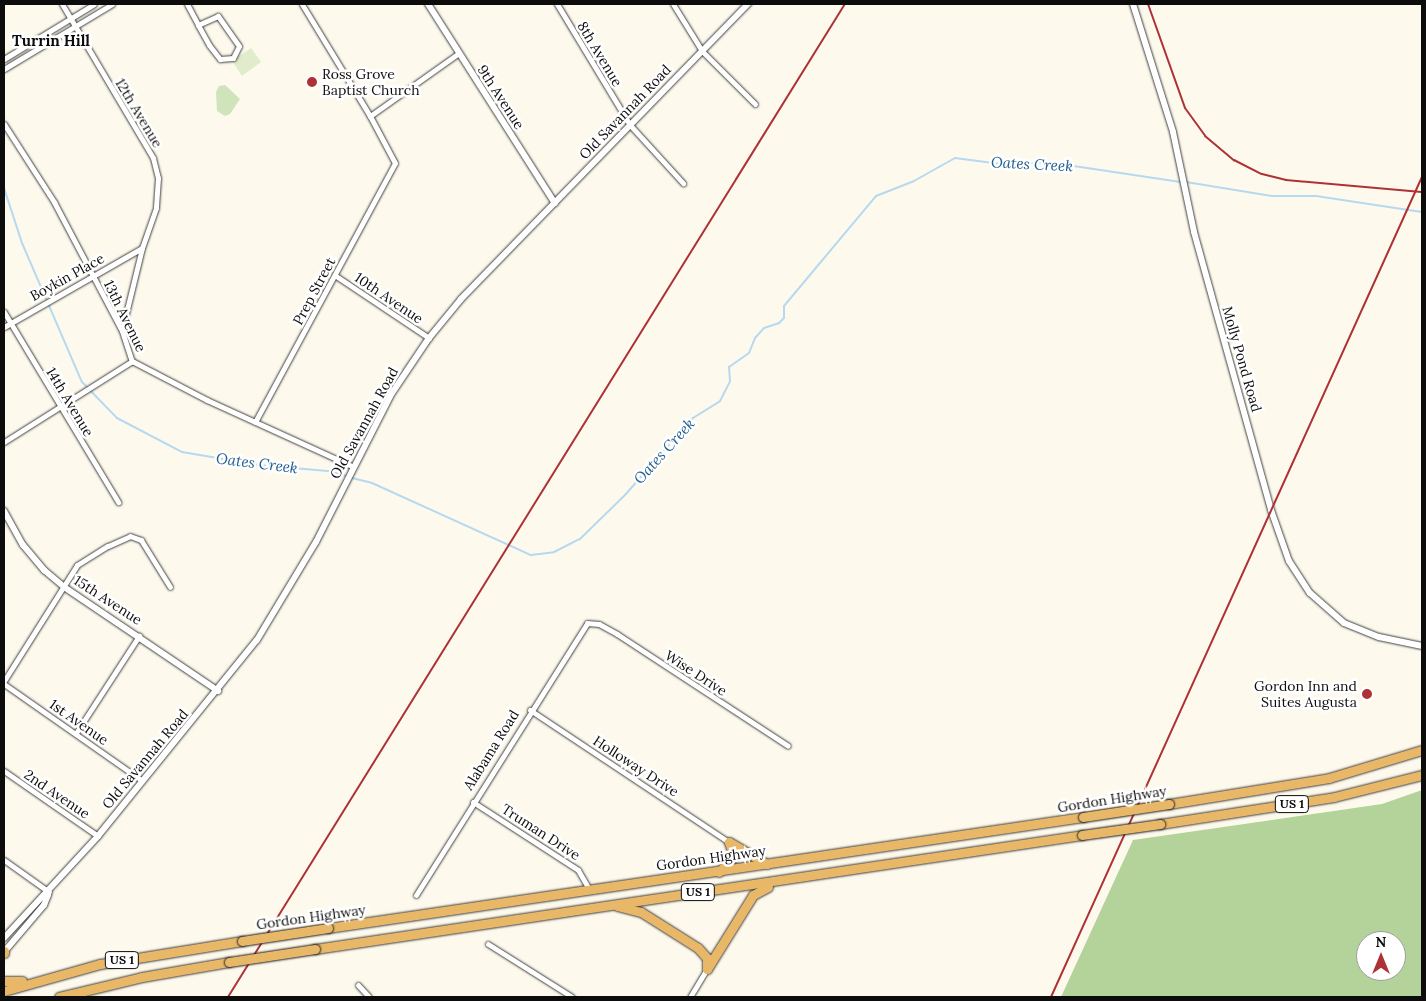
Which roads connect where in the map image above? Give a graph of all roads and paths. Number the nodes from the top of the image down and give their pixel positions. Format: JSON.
{"nodes":[{"id":1,"x":62,"y":4,"type":"edge"},
{"id":2,"x":94,"y":4,"type":"edge"},
{"id":3,"x":112,"y":4,"type":"edge"},
{"id":4,"x":187,"y":4,"type":"edge"},
{"id":5,"x":302,"y":4,"type":"edge"},
{"id":6,"x":428,"y":4,"type":"edge"},
{"id":7,"x":557,"y":4,"type":"edge"},
{"id":8,"x":674,"y":4,"type":"edge"},
{"id":9,"x":748,"y":4,"type":"edge"},
{"id":10,"x":1133,"y":4,"type":"edge"},
{"id":11,"x":70,"y":18,"type":"junction"},
{"id":12,"x":198,"y":24,"type":"junction"},
{"id":13,"x":75,"y":27,"type":"junction"},
{"id":14,"x":702,"y":51,"type":"junction"},
{"id":15,"x":459,"y":53,"type":"junction"},
{"id":16,"x":4,"y":59,"type":"edge"},
{"id":17,"x":4,"y":69,"type":"edge"},
{"id":18,"x":755,"y":104,"type":"dead end"},
{"id":19,"x":370,"y":116,"type":"junction"},
{"id":20,"x":4,"y":124,"type":"edge"},
{"id":21,"x":630,"y":126,"type":"junction"},
{"id":22,"x":683,"y":183,"type":"dead end"},
{"id":23,"x":555,"y":203,"type":"junction"},
{"id":24,"x":142,"y":248,"type":"junction"},
{"id":25,"x":92,"y":276,"type":"junction"},
{"id":26,"x":336,"y":276,"type":"junction"},
{"id":27,"x":4,"y":312,"type":"edge"},
{"id":28,"x":10,"y":322,"type":"junction"},
{"id":29,"x":4,"y":327,"type":"edge"},
{"id":30,"x":122,"y":331,"type":"junction"},
{"id":31,"x":428,"y":338,"type":"junction"},
{"id":32,"x":132,"y":361,"type":"junction"},
{"id":33,"x":60,"y":407,"type":"junction"},
{"id":34,"x":255,"y":422,"type":"junction"},
{"id":35,"x":4,"y":442,"type":"edge"},
{"id":36,"x":352,"y":466,"type":"junction"},
{"id":37,"x":118,"y":502,"type":"dead end"},
{"id":38,"x":4,"y":511,"type":"edge"},
{"id":39,"x":64,"y":587,"type":"junction"},
{"id":40,"x":170,"y":587,"type":"dead end"},
{"id":41,"x":590,"y":622,"type":"joint"},
{"id":42,"x":139,"y":636,"type":"junction"},
{"id":43,"x":1422,"y":646,"type":"edge"},
{"id":44,"x":4,"y":682,"type":"edge"},
{"id":45,"x":218,"y":691,"type":"junction"},
{"id":46,"x":530,"y":710,"type":"junction"},
{"id":47,"x":76,"y":733,"type":"junction"},
{"id":48,"x":788,"y":746,"type":"dead end"},
{"id":49,"x":1422,"y":750,"type":"edge"},
{"id":50,"x":4,"y":771,"type":"edge"},
{"id":51,"x":1422,"y":775,"type":"edge"},
{"id":52,"x":141,"y":780,"type":"junction"},
{"id":53,"x":473,"y":802,"type":"junction"},
{"id":54,"x":98,"y":836,"type":"junction"},
{"id":55,"x":729,"y":842,"type":"junction"},
{"id":56,"x":4,"y":860,"type":"edge"},
{"id":57,"x":767,"y":864,"type":"junction"},
{"id":58,"x":719,"y":872,"type":"junction"},
{"id":59,"x":782,"y":879,"type":"junction"},
{"id":60,"x":589,"y":889,"type":"junction"},
{"id":61,"x":50,"y":892,"type":"junction"},
{"id":62,"x":416,"y":895,"type":"dead end"},
{"id":63,"x":612,"y":905,"type":"junction"},
{"id":64,"x":4,"y":938,"type":"edge"},
{"id":65,"x":488,"y":944,"type":"dead end"},
{"id":66,"x":4,"y":952,"type":"edge"},
{"id":67,"x":707,"y":969,"type":"junction"},
{"id":68,"x":45,"y":978,"type":"junction"},
{"id":69,"x":4,"y":981,"type":"edge"},
{"id":70,"x":358,"y":985,"type":"dead end"},
{"id":71,"x":4,"y":991,"type":"edge"},
{"id":72,"x":59,"y":997,"type":"edge"},
{"id":73,"x":369,"y":997,"type":"edge"},
{"id":74,"x":572,"y":997,"type":"edge"},
{"id":75,"x":690,"y":997,"type":"edge"}],
"edges":[{"from":1,"to":11,"type":"street","name":"12th Avenue"},
{"from":2,"to":11,"type":"street"},
{"from":3,"to":13,"type":"street"},
{"from":4,"to":12,"type":"street"},
{"from":5,"to":19,"type":"street"},
{"from":6,"to":15,"type":"street","name":"9th Avenue"},
{"from":7,"to":21,"type":"street","name":"8th Avenue"},
{"from":8,"to":14,"type":"street"},
{"from":9,"to":14,"type":"street","name":"Old Savannah Road"},
{"from":10,"to":43,"type":"street","name":"Molly Pond Road"},
{"from":11,"to":13,"type":"street","name":"12th Avenue"},
{"from":11,"to":16,"type":"street"},
{"from":12,"to":12,"type":"street"},
{"from":13,"to":17,"type":"street"},
{"from":13,"to":24,"type":"street","name":"12th Avenue"},
{"from":14,"to":18,"type":"street"},
{"from":14,"to":21,"type":"street","name":"Old Savannah Road"},
{"from":15,"to":19,"type":"street"},
{"from":15,"to":23,"type":"street","name":"9th Avenue"},
{"from":19,"to":26,"type":"street","name":"Prep Street"},
{"from":20,"to":25,"type":"street","name":"13th Avenue"},
{"from":21,"to":22,"type":"street","name":"8th Avenue"},
{"from":21,"to":23,"type":"street","name":"Old Savannah Road"},
{"from":23,"to":31,"type":"street","name":"Old Savannah Road"},
{"from":24,"to":25,"type":"street","name":"Boykin Place"},
{"from":24,"to":30,"type":"street","name":"12th Avenue"},
{"from":25,"to":28,"type":"street","name":"Boykin Place"},
{"from":25,"to":30,"type":"street","name":"13th Avenue"},
{"from":26,"to":31,"type":"street","name":"10th Avenue"},
{"from":26,"to":34,"type":"street","name":"Prep Street"},
{"from":27,"to":28,"type":"street","name":"14th Avenue"},
{"from":28,"to":29,"type":"street","name":"Boykin Place"},
{"from":28,"to":33,"type":"street","name":"14th Avenue"},
{"from":30,"to":32,"type":"street","name":"13th Avenue"},
{"from":31,"to":36,"type":"street","name":"Old Savannah Road"},
{"from":32,"to":33,"type":"street"},
{"from":32,"to":34,"type":"street","name":"13th Avenue"},
{"from":33,"to":35,"type":"street"},
{"from":33,"to":37,"type":"street","name":"14th Avenue"},
{"from":34,"to":36,"type":"street","name":"13th Avenue"},
{"from":36,"to":45,"type":"street","name":"Old Savannah Road"},
{"from":38,"to":39,"type":"street","name":"15th Avenue"},
{"from":39,"to":40,"type":"street"},
{"from":39,"to":42,"type":"street","name":"15th Avenue"},
{"from":39,"to":44,"type":"street"},
{"from":41,"to":46,"type":"street","name":"Alabama Road"},
{"from":41,"to":48,"type":"street","name":"Wise Drive"},
{"from":42,"to":45,"type":"street","name":"15th Avenue"},
{"from":42,"to":47,"type":"street"},
{"from":44,"to":47,"type":"street","name":"1st Avenue"},
{"from":45,"to":52,"type":"street","name":"Old Savannah Road"},
{"from":46,"to":53,"type":"street","name":"Alabama Road"},
{"from":46,"to":55,"type":"street","name":"Holloway Drive"},
{"from":47,"to":52,"type":"street","name":"1st Avenue"},
{"from":49,"to":57,"type":"highway","name":"Gordon Highway","number":"US 1","bridge":true},
{"from":50,"to":54,"type":"street","name":"2nd Avenue"},
{"from":51,"to":59,"type":"highway","number":"US 1","bridge":true},
{"from":52,"to":54,"type":"street","name":"Old Savannah Road"},
{"from":53,"to":60,"type":"street","name":"Truman Drive"},
{"from":53,"to":62,"type":"street","name":"Alabama Road"},
{"from":54,"to":61,"type":"street","name":"Old Savannah Road"},
{"from":55,"to":57,"type":"highway"},
{"from":55,"to":58,"type":"highway"},
{"from":56,"to":61,"type":"street"},
{"from":57,"to":58,"type":"highway","name":"Gordon Highway","number":"US 1"},
{"from":58,"to":60,"type":"highway","name":"Gordon Highway","number":"US 1"},
{"from":59,"to":63,"type":"highway","number":"US 1"},
{"from":59,"to":67,"type":"highway"},
{"from":60,"to":68,"type":"highway","name":"Gordon Highway","number":"US 1","bridge":true},
{"from":61,"to":64,"type":"street","name":"Old Savannah Road"},
{"from":61,"to":66,"type":"street","name":"Old Savannah Road"},
{"from":63,"to":67,"type":"highway"},
{"from":63,"to":72,"type":"highway","number":"US 1","bridge":true},
{"from":65,"to":74,"type":"street"},
{"from":67,"to":75,"type":"street"},
{"from":68,"to":69,"type":"highway"},
{"from":68,"to":71,"type":"highway","name":"Gordon Highway","number":"US 1"},
{"from":70,"to":73,"type":"street"}]}
